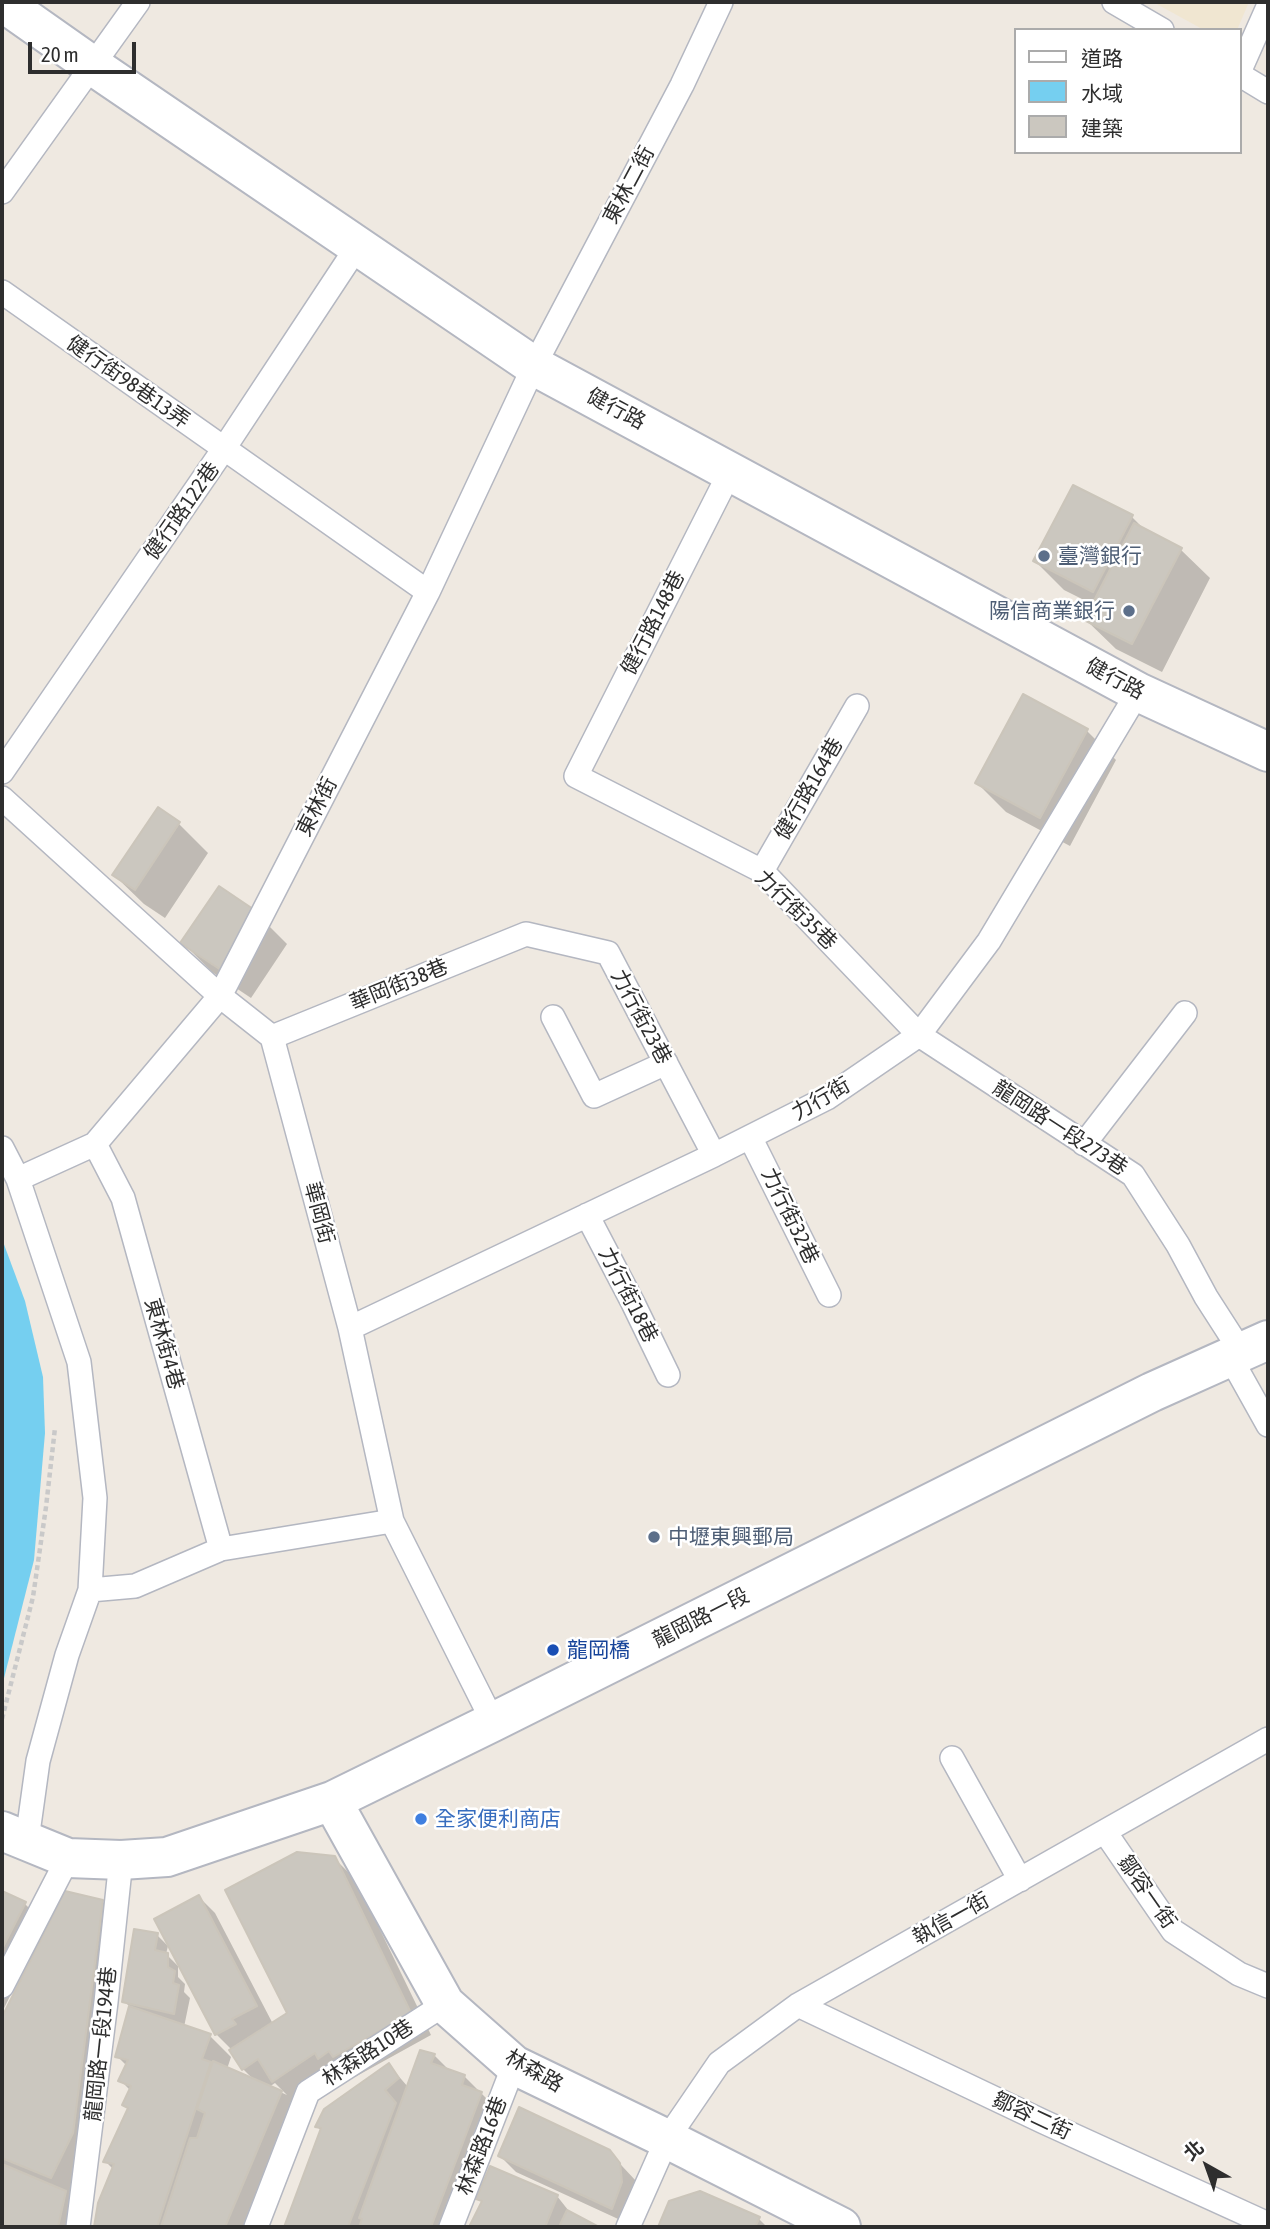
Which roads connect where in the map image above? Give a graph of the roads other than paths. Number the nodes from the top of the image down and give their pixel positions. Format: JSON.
{"nodes":[{"id":1,"x":2,"y":2,"type":"edge"},
{"id":2,"x":138,"y":2,"type":"edge"},
{"id":3,"x":721,"y":2,"type":"edge"},
{"id":4,"x":1114,"y":2,"type":"edge"},
{"id":5,"x":1268,"y":7,"type":"edge"},
{"id":6,"x":1159,"y":28,"type":"edge"},
{"id":7,"x":93,"y":66,"type":"junction"},
{"id":8,"x":1242,"y":68,"type":"edge"},
{"id":9,"x":1242,"y":74,"type":"edge"},
{"id":10,"x":1268,"y":92,"type":"edge"},
{"id":11,"x":2,"y":192,"type":"edge"},
{"id":12,"x":357,"y":247,"type":"junction"},
{"id":13,"x":2,"y":292,"type":"edge"},
{"id":14,"x":534,"y":366,"type":"junction"},
{"id":15,"x":223,"y":450,"type":"junction"},
{"id":16,"x":731,"y":470,"type":"junction"},
{"id":17,"x":428,"y":592,"type":"junction"},
{"id":18,"x":1138,"y":692,"type":"junction"},
{"id":19,"x":857,"y":706,"type":"dead end"},
{"id":20,"x":1268,"y":752,"type":"edge"},
{"id":21,"x":2,"y":772,"type":"edge"},
{"id":22,"x":576,"y":776,"type":"joint"},
{"id":23,"x":2,"y":798,"type":"edge"},
{"id":24,"x":762,"y":871,"type":"junction"},
{"id":25,"x":526,"y":934,"type":"joint"},
{"id":26,"x":220,"y":996,"type":"junction"},
{"id":27,"x":1185,"y":1013,"type":"dead end"},
{"id":28,"x":552,"y":1017,"type":"dead end"},
{"id":29,"x":919,"y":1035,"type":"junction"},
{"id":30,"x":272,"y":1037,"type":"junction"},
{"id":31,"x":666,"y":1063,"type":"junction"},
{"id":32,"x":750,"y":1137,"type":"junction"},
{"id":33,"x":1084,"y":1143,"type":"junction"},
{"id":34,"x":94,"y":1144,"type":"junction"},
{"id":35,"x":2,"y":1148,"type":"edge"},
{"id":36,"x":714,"y":1155,"type":"junction"},
{"id":37,"x":18,"y":1179,"type":"junction"},
{"id":38,"x":587,"y":1215,"type":"junction"},
{"id":39,"x":829,"y":1294,"type":"dead end"},
{"id":40,"x":349,"y":1328,"type":"junction"},
{"id":41,"x":1247,"y":1350,"type":"edge"},
{"id":42,"x":668,"y":1375,"type":"dead end"},
{"id":43,"x":1268,"y":1425,"type":"edge"},
{"id":44,"x":392,"y":1521,"type":"junction"},
{"id":45,"x":221,"y":1549,"type":"junction"},
{"id":46,"x":90,"y":1590,"type":"junction"},
{"id":47,"x":494,"y":1722,"type":"junction"},
{"id":48,"x":1268,"y":1739,"type":"edge"},
{"id":49,"x":953,"y":1758,"type":"dead end"},
{"id":50,"x":332,"y":1801,"type":"junction"},
{"id":51,"x":1105,"y":1832,"type":"junction"},
{"id":52,"x":15,"y":1835,"type":"edge"},
{"id":53,"x":68,"y":1858,"type":"junction"},
{"id":54,"x":121,"y":1860,"type":"junction"},
{"id":55,"x":1020,"y":1880,"type":"junction"},
{"id":56,"x":2,"y":1986,"type":"edge"},
{"id":57,"x":1268,"y":1986,"type":"edge"},
{"id":58,"x":445,"y":2004,"type":"junction"},
{"id":59,"x":798,"y":2005,"type":"junction"},
{"id":60,"x":514,"y":2065,"type":"junction"},
{"id":61,"x":667,"y":2138,"type":"junction"},
{"id":62,"x":1268,"y":2224,"type":"edge"},
{"id":63,"x":78,"y":2227,"type":"edge"},
{"id":64,"x":256,"y":2227,"type":"edge"},
{"id":65,"x":451,"y":2227,"type":"edge"},
{"id":66,"x":628,"y":2227,"type":"edge"},
{"id":67,"x":841,"y":2227,"type":"edge"}],
"edges":[{"from":1,"to":7,"type":"street","name":"健行路"},
{"from":2,"to":7,"type":"lane"},
{"from":3,"to":14,"type":"lane","name":"東林二街"},
{"from":4,"to":6,"type":"lane"},
{"from":5,"to":8,"type":"lane"},
{"from":7,"to":11,"type":"lane"},
{"from":7,"to":12,"type":"street","name":"健行路"},
{"from":9,"to":10,"type":"lane"},
{"from":12,"to":14,"type":"street","name":"健行路"},
{"from":12,"to":15,"type":"lane","name":"健行路122巷"},
{"from":13,"to":15,"type":"lane","name":"健行街98巷13弄"},
{"from":14,"to":16,"type":"street","name":"健行路"},
{"from":14,"to":17,"type":"lane","name":"東林街"},
{"from":15,"to":17,"type":"lane","name":"健行街98巷13弄"},
{"from":15,"to":21,"type":"lane","name":"健行路122巷"},
{"from":16,"to":18,"type":"street","name":"健行路"},
{"from":16,"to":22,"type":"lane","name":"健行路148巷"},
{"from":17,"to":26,"type":"lane","name":"東林街"},
{"from":18,"to":20,"type":"street","name":"健行路"},
{"from":18,"to":29,"type":"lane","name":"力行街"},
{"from":19,"to":24,"type":"lane","name":"健行路164巷"},
{"from":22,"to":24,"type":"lane","name":"力行街35巷"},
{"from":23,"to":26,"type":"lane"},
{"from":24,"to":29,"type":"lane","name":"力行街35巷"},
{"from":25,"to":30,"type":"lane","name":"華岡街38巷"},
{"from":25,"to":31,"type":"lane","name":"力行街23巷"},
{"from":26,"to":30,"type":"lane"},
{"from":26,"to":34,"type":"lane","name":"東林街"},
{"from":27,"to":33,"type":"lane"},
{"from":28,"to":31,"type":"lane"},
{"from":29,"to":32,"type":"lane","name":"力行街"},
{"from":29,"to":33,"type":"lane","name":"龍岡路一段273巷"},
{"from":30,"to":40,"type":"lane","name":"華岡街"},
{"from":31,"to":36,"type":"lane","name":"力行街23巷"},
{"from":32,"to":36,"type":"lane","name":"力行街"},
{"from":32,"to":39,"type":"lane","name":"力行街32巷"},
{"from":33,"to":41,"type":"lane","name":"龍岡路一段273巷"},
{"from":34,"to":37,"type":"lane","name":"東林街"},
{"from":34,"to":45,"type":"lane","name":"東林街4巷"},
{"from":35,"to":37,"type":"lane"},
{"from":36,"to":38,"type":"lane","name":"力行街"},
{"from":37,"to":46,"type":"lane"},
{"from":38,"to":40,"type":"lane","name":"力行街"},
{"from":38,"to":42,"type":"lane","name":"力行街18巷"},
{"from":40,"to":44,"type":"lane","name":"華岡街"},
{"from":41,"to":43,"type":"lane","name":"龍岡路一段273巷"},
{"from":41,"to":47,"type":"street","name":"龍岡路一段"},
{"from":44,"to":45,"type":"lane"},
{"from":44,"to":47,"type":"lane","name":"華岡街"},
{"from":45,"to":46,"type":"lane"},
{"from":46,"to":52,"type":"lane"},
{"from":47,"to":50,"type":"street","name":"龍岡路一段"},
{"from":48,"to":51,"type":"lane","name":"執信一街"},
{"from":49,"to":55,"type":"lane"},
{"from":50,"to":54,"type":"street","name":"龍岡路一段"},
{"from":50,"to":58,"type":"street","name":"林森路"},
{"from":51,"to":55,"type":"lane","name":"執信一街"},
{"from":51,"to":57,"type":"lane","name":"鄒容一街"},
{"from":52,"to":53,"type":"street","name":"龍岡路一段"},
{"from":53,"to":54,"type":"street","name":"龍岡路一段"},
{"from":53,"to":56,"type":"lane"},
{"from":54,"to":63,"type":"lane","name":"龍岡路一段194巷"},
{"from":55,"to":59,"type":"lane","name":"執信一街"},
{"from":58,"to":60,"type":"street","name":"林森路"},
{"from":58,"to":64,"type":"lane","name":"林森路10巷"},
{"from":59,"to":61,"type":"lane","name":"執信一街"},
{"from":59,"to":62,"type":"lane","name":"鄒容二街"},
{"from":60,"to":61,"type":"street","name":"林森路"},
{"from":60,"to":65,"type":"lane","name":"林森路16巷"},
{"from":61,"to":66,"type":"lane","name":"執信一街"},
{"from":61,"to":67,"type":"street","name":"林森路"}]}
